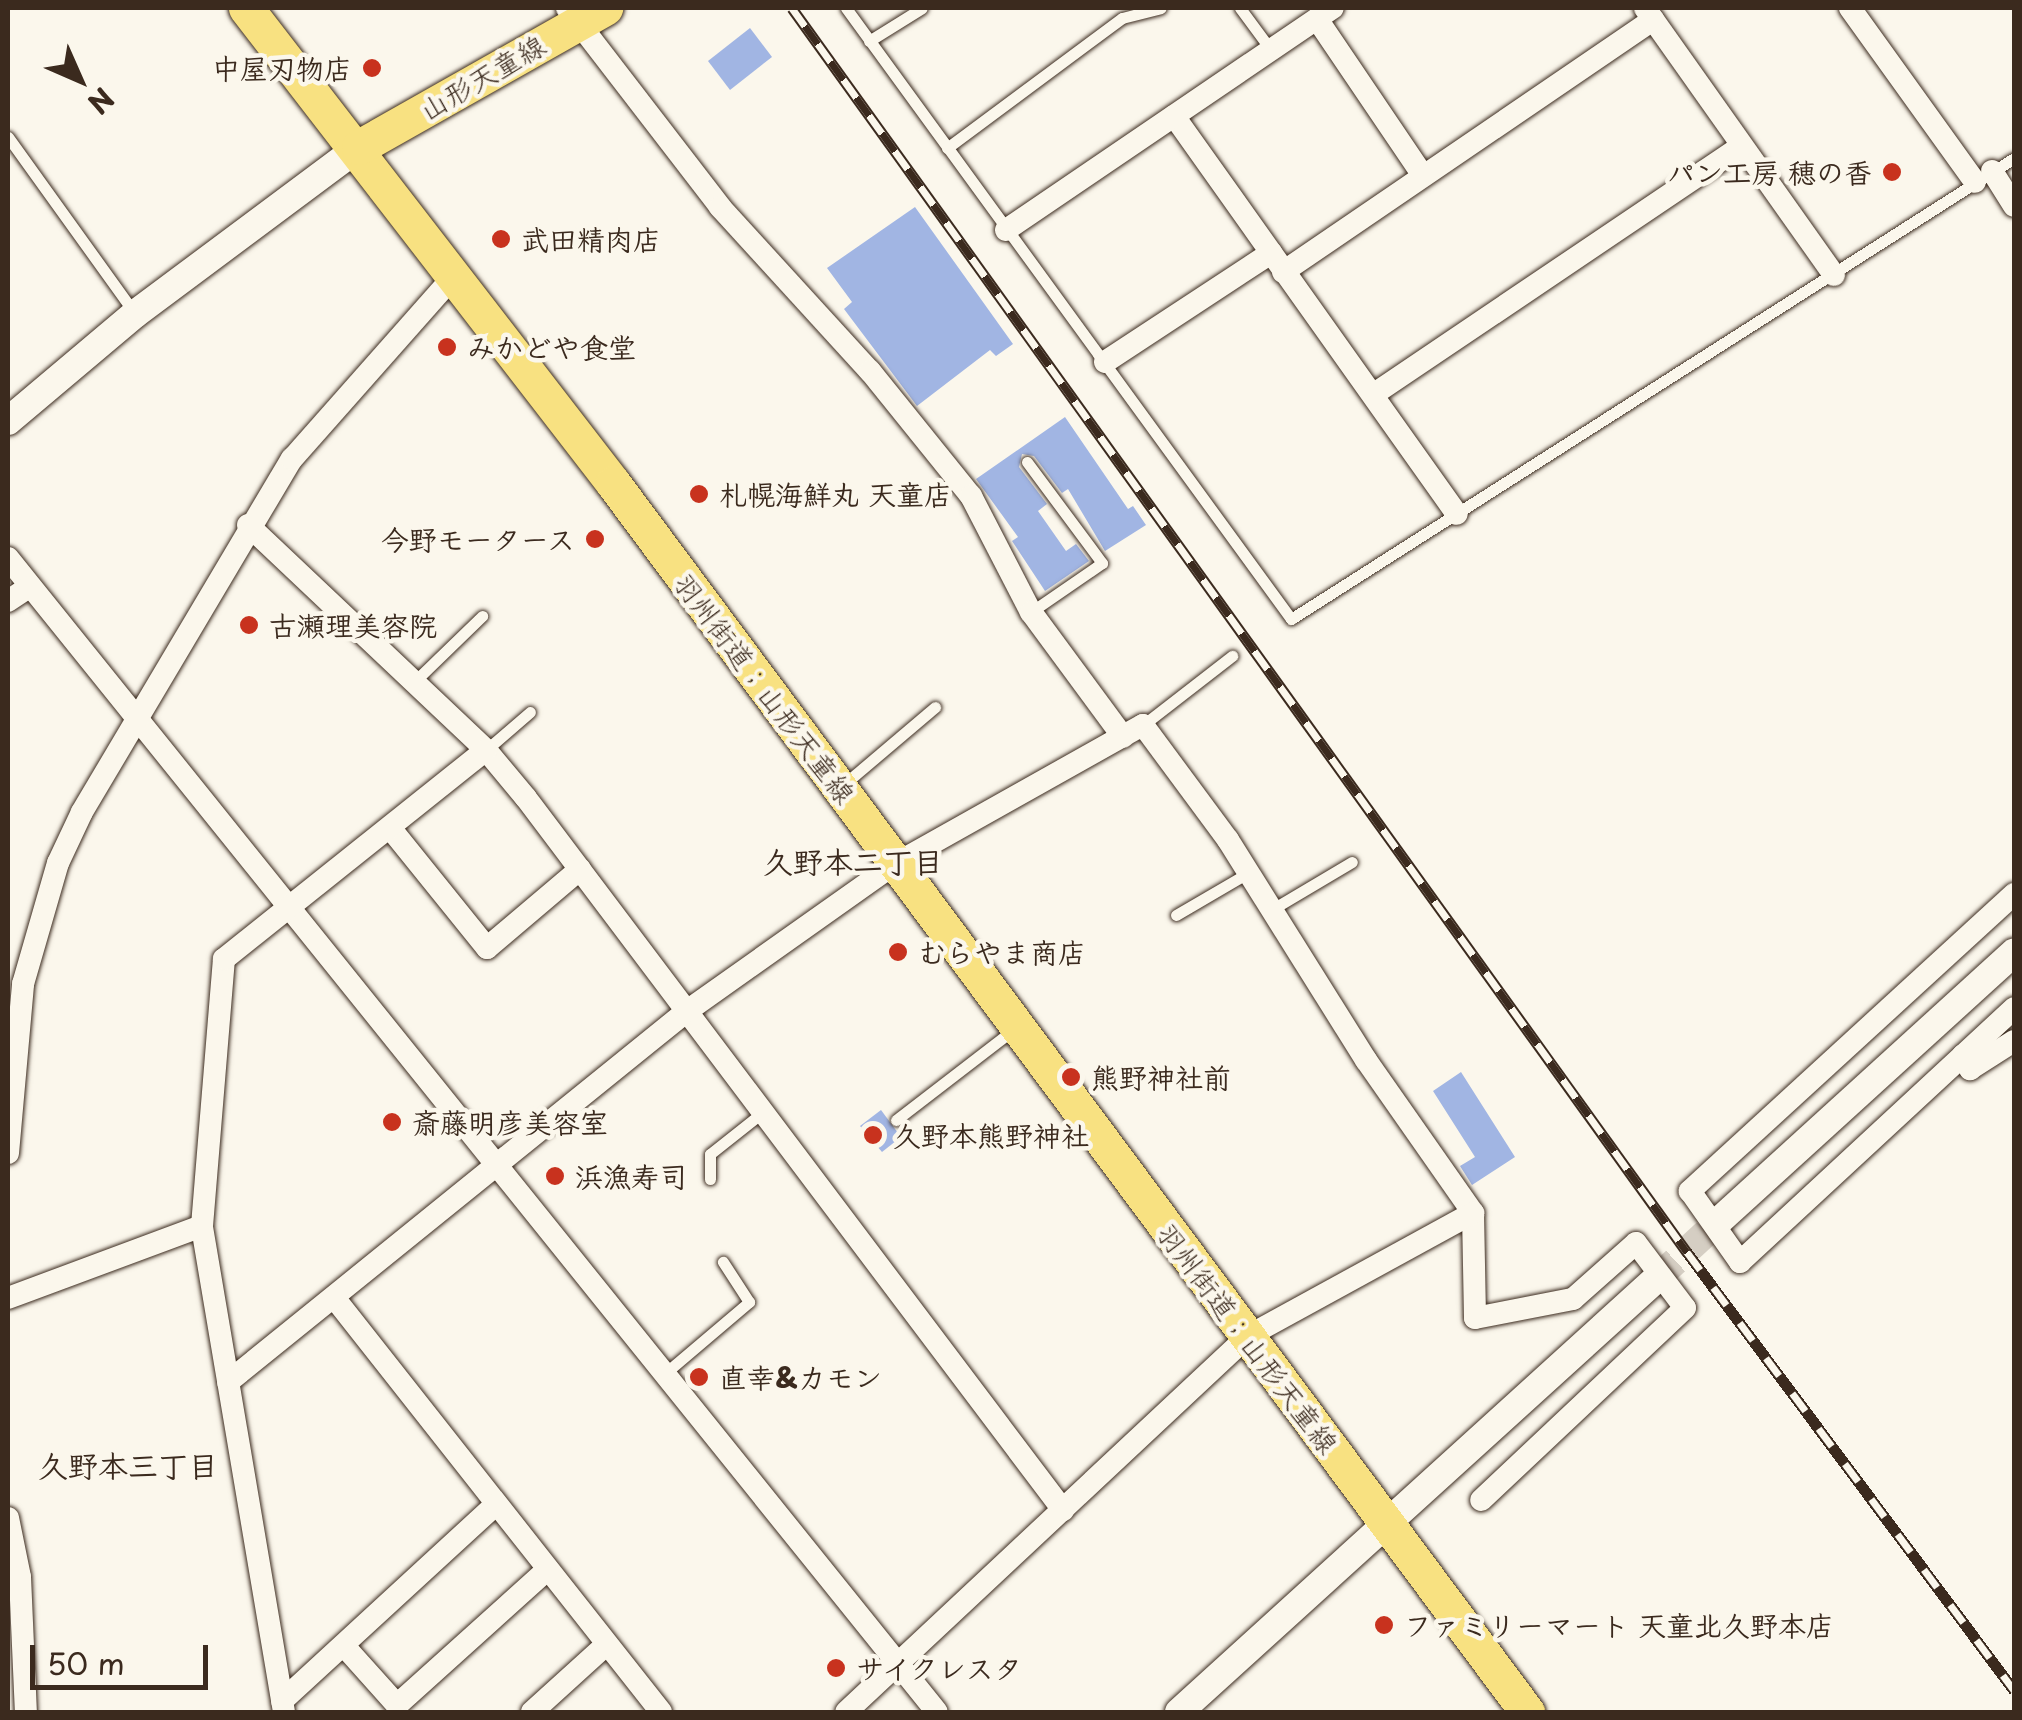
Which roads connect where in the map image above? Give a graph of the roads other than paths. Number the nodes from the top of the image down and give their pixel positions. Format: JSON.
{"nodes":[{"id":1,"x":246,"y":8,"type":"edge"},
{"id":2,"x":846,"y":8,"type":"edge"},
{"id":3,"x":922,"y":8,"type":"edge"},
{"id":4,"x":1161,"y":8,"type":"edge"},
{"id":5,"x":1240,"y":8,"type":"edge"},
{"id":6,"x":1850,"y":8,"type":"edge"},
{"id":7,"x":584,"y":12,"type":"edge"},
{"id":8,"x":1325,"y":13,"type":"edge"},
{"id":9,"x":1648,"y":14,"type":"edge"},
{"id":10,"x":869,"y":41,"type":"junction"},
{"id":11,"x":1272,"y":50,"type":"junction"},
{"id":12,"x":1174,"y":116,"type":"junction"},
{"id":13,"x":8,"y":137,"type":"edge"},
{"id":14,"x":1740,"y":146,"type":"junction"},
{"id":15,"x":359,"y":147,"type":"junction"},
{"id":16,"x":947,"y":148,"type":"junction"},
{"id":17,"x":2014,"y":158,"type":"edge"},
{"id":18,"x":1422,"y":174,"type":"junction"},
{"id":19,"x":1984,"y":177,"type":"junction"},
{"id":20,"x":2014,"y":206,"type":"edge"},
{"id":21,"x":1006,"y":230,"type":"junction"},
{"id":22,"x":1277,"y":263,"type":"junction"},
{"id":23,"x":1834,"y":274,"type":"junction"},
{"id":24,"x":455,"y":275,"type":"junction"},
{"id":25,"x":134,"y":314,"type":"junction"},
{"id":26,"x":1105,"y":362,"type":"junction"},
{"id":27,"x":1374,"y":394,"type":"junction"},
{"id":28,"x":8,"y":421,"type":"edge"},
{"id":29,"x":1027,"y":462,"type":"dead end"},
{"id":30,"x":1457,"y":514,"type":"junction"},
{"id":31,"x":248,"y":525,"type":"junction"},
{"id":32,"x":8,"y":558,"type":"edge"},
{"id":33,"x":30,"y":587,"type":"junction"},
{"id":34,"x":8,"y":601,"type":"edge"},
{"id":35,"x":1031,"y":612,"type":"junction"},
{"id":36,"x":482,"y":616,"type":"dead end"},
{"id":37,"x":1232,"y":656,"type":"dead end"},
{"id":38,"x":414,"y":682,"type":"junction"},
{"id":39,"x":935,"y":707,"type":"dead end"},
{"id":40,"x":530,"y":712,"type":"dead end"},
{"id":41,"x":136,"y":719,"type":"junction"},
{"id":42,"x":1133,"y":731,"type":"junction"},
{"id":43,"x":486,"y":750,"type":"junction"},
{"id":44,"x":839,"y":789,"type":"junction"},
{"id":45,"x":391,"y":830,"type":"junction"},
{"id":46,"x":1352,"y":862,"type":"dead end"},
{"id":47,"x":895,"y":864,"type":"junction"},
{"id":48,"x":580,"y":869,"type":"junction"},
{"id":49,"x":1248,"y":874,"type":"junction"},
{"id":50,"x":2014,"y":894,"type":"edge"},
{"id":51,"x":287,"y":909,"type":"junction"},
{"id":52,"x":1271,"y":910,"type":"junction"},
{"id":53,"x":1176,"y":915,"type":"dead end"},
{"id":54,"x":2014,"y":952,"type":"edge"},
{"id":55,"x":15,"y":981,"type":"edge"},
{"id":56,"x":2014,"y":1008,"type":"edge"},
{"id":57,"x":687,"y":1011,"type":"junction"},
{"id":58,"x":1016,"y":1028,"type":"junction"},
{"id":59,"x":2014,"y":1041,"type":"edge"},
{"id":60,"x":1963,"y":1055,"type":"junction"},
{"id":61,"x":763,"y":1112,"type":"junction"},
{"id":62,"x":896,"y":1120,"type":"dead end"},
{"id":63,"x":8,"y":1153,"type":"edge"},
{"id":64,"x":497,"y":1166,"type":"junction"},
{"id":65,"x":710,"y":1179,"type":"dead end"},
{"id":66,"x":1473,"y":1213,"type":"junction"},
{"id":67,"x":1721,"y":1219,"type":"tunnel mouth"},
{"id":68,"x":202,"y":1226,"type":"junction"},
{"id":69,"x":723,"y":1262,"type":"dead end"},
{"id":70,"x":1656,"y":1280,"type":"tunnel mouth"},
{"id":71,"x":8,"y":1298,"type":"edge"},
{"id":72,"x":336,"y":1300,"type":"junction"},
{"id":73,"x":1248,"y":1336,"type":"junction"},
{"id":74,"x":663,"y":1375,"type":"junction"},
{"id":75,"x":228,"y":1382,"type":"junction"},
{"id":76,"x":1481,"y":1500,"type":"dead end"},
{"id":77,"x":496,"y":1504,"type":"junction"},
{"id":78,"x":1063,"y":1510,"type":"junction"},
{"id":79,"x":8,"y":1518,"type":"edge"},
{"id":80,"x":1388,"y":1525,"type":"junction"},
{"id":81,"x":548,"y":1568,"type":"junction"},
{"id":82,"x":14,"y":1618,"type":"edge"},
{"id":83,"x":608,"y":1644,"type":"junction"},
{"id":84,"x":345,"y":1647,"type":"junction"},
{"id":85,"x":899,"y":1666,"type":"junction"},
{"id":86,"x":283,"y":1706,"type":"edge"},
{"id":87,"x":1196,"y":1706,"type":"edge"},
{"id":88,"x":26,"y":1712,"type":"edge"},
{"id":89,"x":532,"y":1712,"type":"edge"},
{"id":90,"x":661,"y":1712,"type":"edge"},
{"id":91,"x":846,"y":1712,"type":"edge"},
{"id":92,"x":937,"y":1712,"type":"edge"},
{"id":93,"x":1527,"y":1712,"type":"edge"}],
"edges":[{"from":1,"to":15,"type":"main road","name":"羽州街道；山形天童線"},
{"from":2,"to":10,"type":"lane"},
{"from":3,"to":10,"type":"lane"},
{"from":4,"to":16,"type":"lane"},
{"from":5,"to":11,"type":"lane"},
{"from":6,"to":19,"type":"street"},
{"from":7,"to":15,"type":"main road","name":"山形天童線"},
{"from":7,"to":35,"type":"street"},
{"from":8,"to":11,"type":"street"},
{"from":8,"to":18,"type":"street"},
{"from":9,"to":14,"type":"street"},
{"from":9,"to":18,"type":"street"},
{"from":10,"to":16,"type":"lane"},
{"from":11,"to":12,"type":"street"},
{"from":12,"to":21,"type":"street"},
{"from":12,"to":22,"type":"street"},
{"from":13,"to":25,"type":"lane"},
{"from":14,"to":23,"type":"street"},
{"from":14,"to":27,"type":"street"},
{"from":15,"to":24,"type":"main road","name":"羽州街道；山形天童線"},
{"from":15,"to":25,"type":"street"},
{"from":16,"to":21,"type":"lane"},
{"from":17,"to":19,"type":"lane"},
{"from":18,"to":22,"type":"street"},
{"from":19,"to":20,"type":"street"},
{"from":19,"to":23,"type":"lane"},
{"from":21,"to":26,"type":"lane"},
{"from":22,"to":26,"type":"street"},
{"from":22,"to":27,"type":"street"},
{"from":23,"to":30,"type":"lane"},
{"from":24,"to":31,"type":"street"},
{"from":24,"to":44,"type":"main road","name":"羽州街道；山形天童線"},
{"from":25,"to":28,"type":"street"},
{"from":26,"to":30,"type":"lane"},
{"from":27,"to":30,"type":"street"},
{"from":29,"to":35,"type":"lane"},
{"from":31,"to":38,"type":"street"},
{"from":31,"to":41,"type":"street"},
{"from":32,"to":33,"type":"street"},
{"from":33,"to":34,"type":"street"},
{"from":33,"to":41,"type":"street"},
{"from":35,"to":42,"type":"street"},
{"from":36,"to":38,"type":"lane"},
{"from":37,"to":42,"type":"lane"},
{"from":38,"to":43,"type":"street"},
{"from":39,"to":44,"type":"lane"},
{"from":40,"to":43,"type":"lane"},
{"from":41,"to":51,"type":"street"},
{"from":41,"to":55,"type":"street"},
{"from":42,"to":47,"type":"street"},
{"from":42,"to":49,"type":"street"},
{"from":43,"to":45,"type":"street"},
{"from":43,"to":48,"type":"street"},
{"from":44,"to":47,"type":"main road","name":"羽州街道；山形天童線"},
{"from":45,"to":48,"type":"street"},
{"from":45,"to":51,"type":"street"},
{"from":46,"to":52,"type":"lane"},
{"from":47,"to":57,"type":"street"},
{"from":47,"to":58,"type":"main road","name":"羽州街道；山形天童線"},
{"from":48,"to":57,"type":"street"},
{"from":49,"to":52,"type":"street"},
{"from":49,"to":53,"type":"lane"},
{"from":50,"to":60,"type":"street"},
{"from":51,"to":64,"type":"street"},
{"from":51,"to":68,"type":"street"},
{"from":52,"to":66,"type":"street"},
{"from":54,"to":67,"type":"street"},
{"from":55,"to":63,"type":"street"},
{"from":56,"to":60,"type":"street"},
{"from":57,"to":61,"type":"street"},
{"from":57,"to":64,"type":"street"},
{"from":58,"to":62,"type":"lane"},
{"from":58,"to":73,"type":"main road","name":"羽州街道；山形天童線"},
{"from":59,"to":60,"type":"street"},
{"from":61,"to":65,"type":"lane"},
{"from":61,"to":78,"type":"street"},
{"from":64,"to":72,"type":"street"},
{"from":64,"to":74,"type":"street"},
{"from":66,"to":73,"type":"street"},
{"from":66,"to":76,"type":"street"},
{"from":68,"to":71,"type":"street"},
{"from":68,"to":75,"type":"street"},
{"from":69,"to":74,"type":"lane"},
{"from":70,"to":80,"type":"street"},
{"from":72,"to":75,"type":"street"},
{"from":72,"to":77,"type":"street"},
{"from":73,"to":78,"type":"street"},
{"from":73,"to":80,"type":"main road","name":"羽州街道；山形天童線"},
{"from":74,"to":85,"type":"street"},
{"from":75,"to":86,"type":"street"},
{"from":77,"to":81,"type":"street"},
{"from":77,"to":84,"type":"street"},
{"from":78,"to":85,"type":"street"},
{"from":79,"to":82,"type":"street"},
{"from":80,"to":87,"type":"street"},
{"from":80,"to":93,"type":"main road","name":"羽州街道；山形天童線"},
{"from":81,"to":83,"type":"street"},
{"from":81,"to":84,"type":"street"},
{"from":82,"to":88,"type":"street"},
{"from":83,"to":89,"type":"street"},
{"from":83,"to":90,"type":"street"},
{"from":84,"to":86,"type":"street"},
{"from":85,"to":91,"type":"street"},
{"from":85,"to":92,"type":"street"}]}
